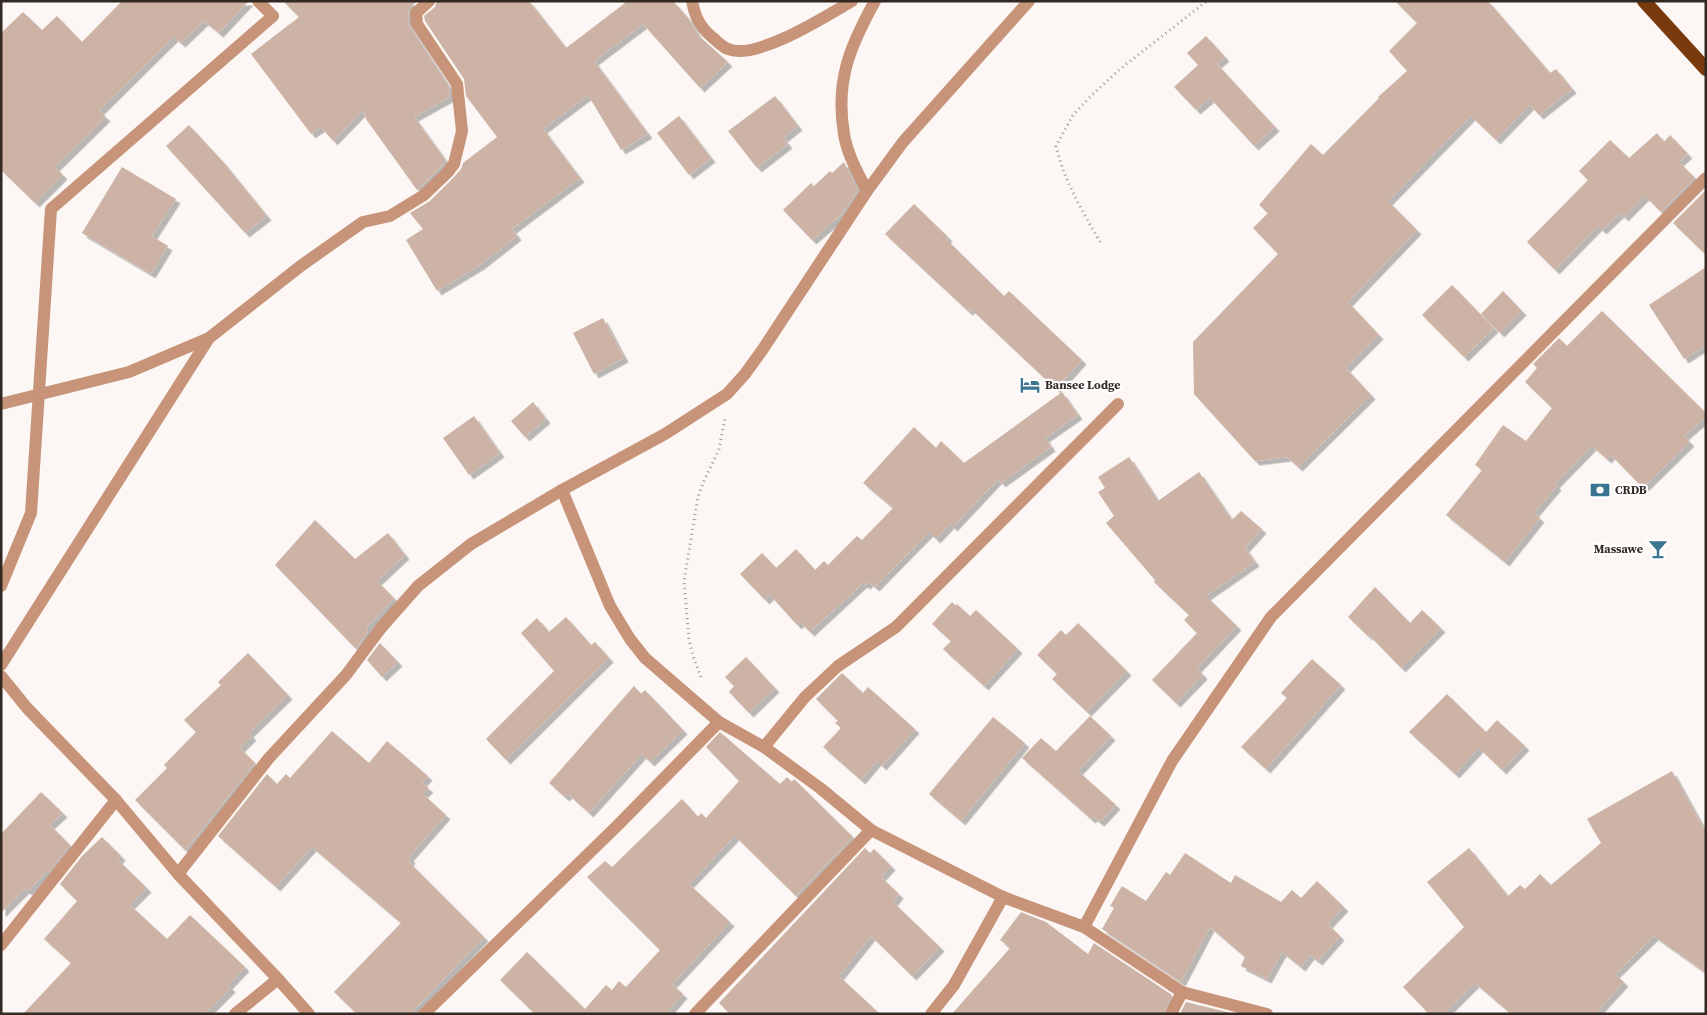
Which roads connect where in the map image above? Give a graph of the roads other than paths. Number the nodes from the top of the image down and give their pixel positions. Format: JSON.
{"nodes":[{"id":1,"x":258,"y":1,"type":"edge"},
{"id":2,"x":429,"y":1,"type":"edge"},
{"id":3,"x":692,"y":1,"type":"edge"},
{"id":4,"x":852,"y":1,"type":"edge"},
{"id":5,"x":875,"y":1,"type":"edge"},
{"id":6,"x":1029,"y":1,"type":"edge"},
{"id":7,"x":1644,"y":1,"type":"edge"},
{"id":8,"x":1706,"y":69,"type":"edge"},
{"id":9,"x":1706,"y":178,"type":"edge"},
{"id":10,"x":867,"y":191,"type":"junction"},
{"id":11,"x":209,"y":338,"type":"junction"},
{"id":12,"x":38,"y":394,"type":"junction"},
{"id":13,"x":1,"y":404,"type":"edge"},
{"id":14,"x":1118,"y":404,"type":"dead end"},
{"id":15,"x":562,"y":490,"type":"junction"},
{"id":16,"x":1,"y":586,"type":"edge"},
{"id":17,"x":1,"y":666,"type":"edge"},
{"id":18,"x":1,"y":676,"type":"edge"},
{"id":19,"x":719,"y":722,"type":"junction"},
{"id":20,"x":764,"y":747,"type":"junction"},
{"id":21,"x":116,"y":800,"type":"junction"},
{"id":22,"x":870,"y":830,"type":"junction"},
{"id":23,"x":178,"y":874,"type":"junction"},
{"id":24,"x":1003,"y":897,"type":"junction"},
{"id":25,"x":1084,"y":927,"type":"junction"},
{"id":26,"x":1,"y":946,"type":"edge"},
{"id":27,"x":278,"y":979,"type":"junction"},
{"id":28,"x":1182,"y":992,"type":"junction"},
{"id":29,"x":235,"y":1014,"type":"edge"},
{"id":30,"x":309,"y":1014,"type":"edge"},
{"id":31,"x":424,"y":1014,"type":"edge"},
{"id":32,"x":695,"y":1014,"type":"edge"},
{"id":33,"x":932,"y":1014,"type":"edge"},
{"id":34,"x":1171,"y":1014,"type":"edge"},
{"id":35,"x":1267,"y":1014,"type":"edge"}],
"edges":[{"from":1,"to":12,"type":"street"},
{"from":2,"to":11,"type":"street"},
{"from":3,"to":4,"type":"street"},
{"from":5,"to":10,"type":"street"},
{"from":6,"to":10,"type":"street"},
{"from":7,"to":8,"type":"highway"},
{"from":9,"to":25,"type":"street"},
{"from":10,"to":15,"type":"street"},
{"from":11,"to":12,"type":"street"},
{"from":11,"to":17,"type":"street"},
{"from":12,"to":13,"type":"street"},
{"from":12,"to":16,"type":"street"},
{"from":14,"to":20,"type":"street"},
{"from":15,"to":19,"type":"street"},
{"from":15,"to":23,"type":"street"},
{"from":18,"to":21,"type":"street"},
{"from":19,"to":20,"type":"street"},
{"from":19,"to":31,"type":"street"},
{"from":20,"to":22,"type":"street"},
{"from":21,"to":23,"type":"street"},
{"from":21,"to":26,"type":"street"},
{"from":22,"to":24,"type":"street"},
{"from":22,"to":32,"type":"street"},
{"from":23,"to":27,"type":"street"},
{"from":24,"to":25,"type":"street"},
{"from":24,"to":33,"type":"street"},
{"from":25,"to":28,"type":"street"},
{"from":27,"to":29,"type":"street"},
{"from":27,"to":30,"type":"street"},
{"from":28,"to":34,"type":"street"},
{"from":28,"to":35,"type":"street"}]}
